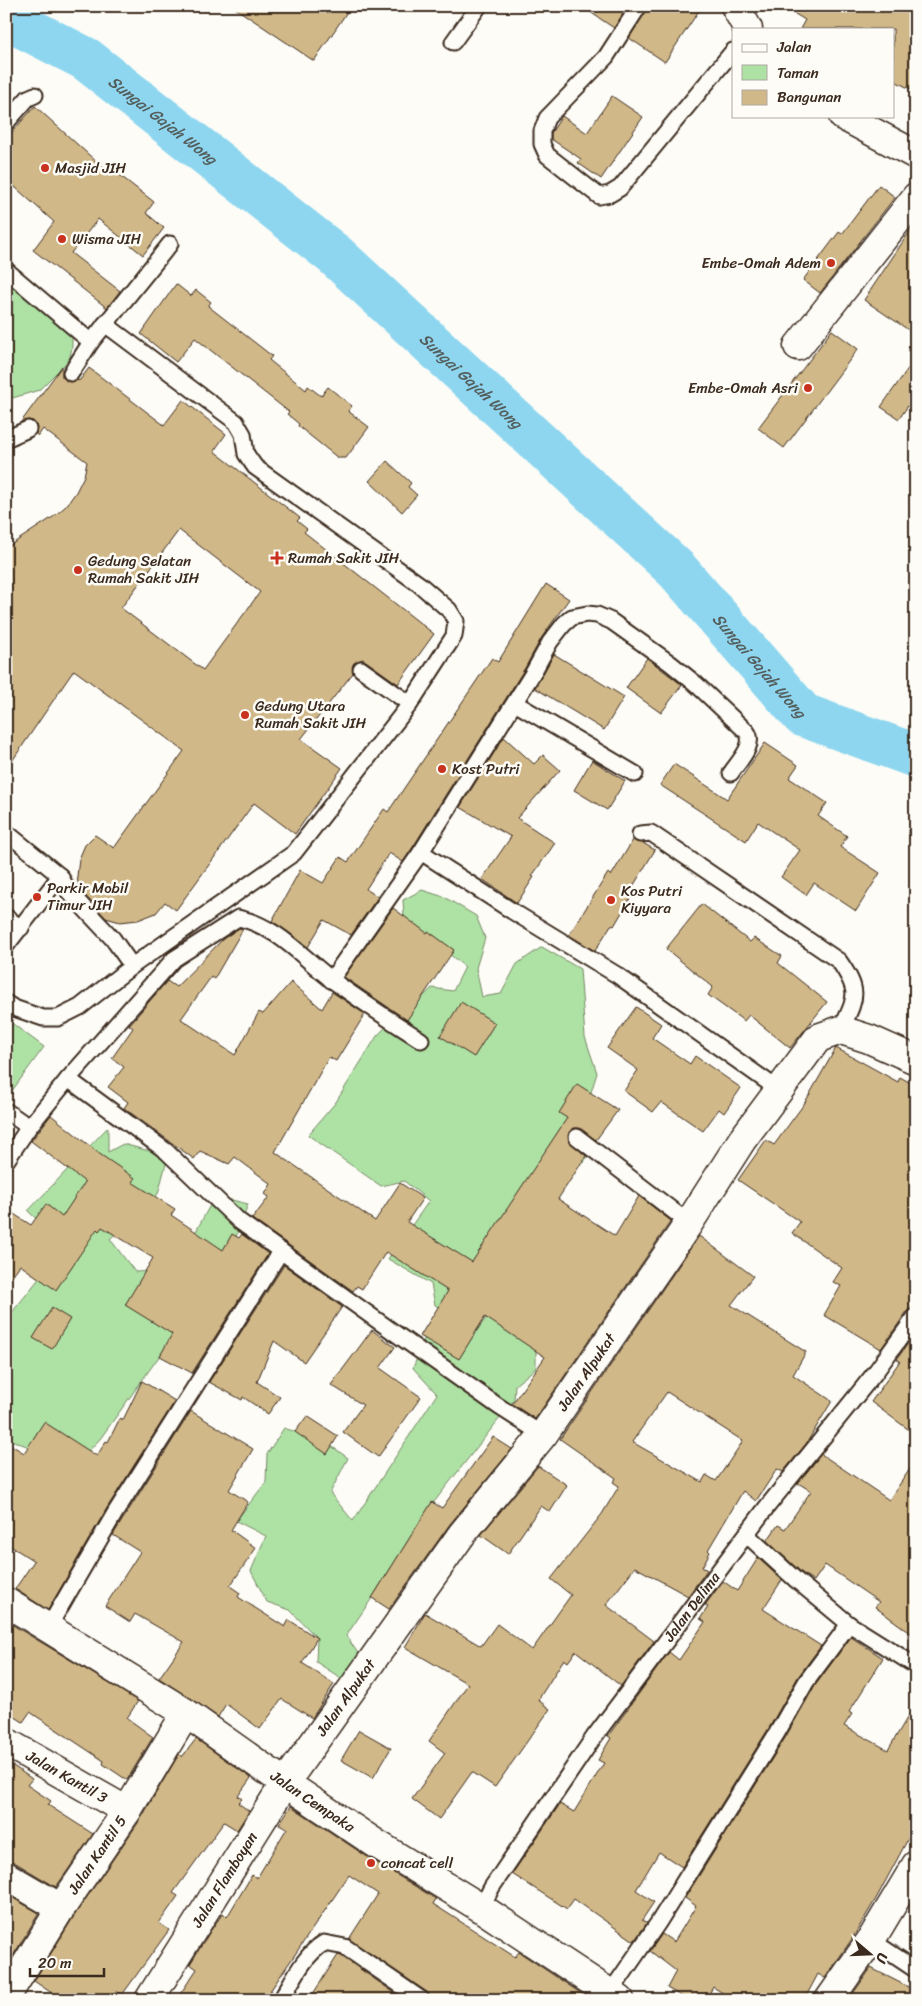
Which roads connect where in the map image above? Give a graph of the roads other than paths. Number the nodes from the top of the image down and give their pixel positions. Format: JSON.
{"nodes":[{"id":1,"x":479,"y":6,"type":"edge"},
{"id":2,"x":640,"y":6,"type":"edge"},
{"id":3,"x":736,"y":6,"type":"edge"},
{"id":4,"x":747,"y":28,"type":"edge"},
{"id":5,"x":453,"y":42,"type":"dead end"},
{"id":6,"x":732,"y":52,"type":"edge"},
{"id":7,"x":35,"y":95,"type":"dead end"},
{"id":8,"x":847,"y":118,"type":"edge"},
{"id":9,"x":6,"y":123,"type":"edge"},
{"id":10,"x":916,"y":155,"type":"edge"},
{"id":11,"x":916,"y":197,"type":"edge"},
{"id":12,"x":170,"y":244,"type":"dead end"},
{"id":13,"x":6,"y":270,"type":"edge"},
{"id":14,"x":106,"y":324,"type":"junction"},
{"id":15,"x":92,"y":342,"type":"junction"},
{"id":16,"x":798,"y":346,"type":"dead end"},
{"id":17,"x":71,"y":373,"type":"dead end"},
{"id":18,"x":28,"y":429,"type":"dead end"},
{"id":19,"x":6,"y":439,"type":"edge"},
{"id":20,"x":361,"y":669,"type":"dead end"},
{"id":21,"x":515,"y":703,"type":"junction"},
{"id":22,"x":410,"y":704,"type":"junction"},
{"id":23,"x":731,"y":773,"type":"dead end"},
{"id":24,"x":635,"y":774,"type":"dead end"},
{"id":25,"x":6,"y":832,"type":"edge"},
{"id":26,"x":640,"y":834,"type":"dead end"},
{"id":27,"x":421,"y":852,"type":"junction"},
{"id":28,"x":60,"y":876,"type":"junction"},
{"id":29,"x":6,"y":917,"type":"edge"},
{"id":30,"x":20,"y":928,"type":"junction"},
{"id":31,"x":6,"y":946,"type":"edge"},
{"id":32,"x":132,"y":966,"type":"junction"},
{"id":33,"x":331,"y":980,"type":"junction"},
{"id":34,"x":6,"y":1002,"type":"edge"},
{"id":35,"x":841,"y":1030,"type":"junction"},
{"id":36,"x":421,"y":1040,"type":"dead end"},
{"id":37,"x":916,"y":1060,"type":"edge"},
{"id":38,"x":68,"y":1079,"type":"junction"},
{"id":39,"x":779,"y":1090,"type":"junction"},
{"id":40,"x":6,"y":1111,"type":"edge"},
{"id":41,"x":29,"y":1127,"type":"junction"},
{"id":42,"x":576,"y":1137,"type":"dead end"},
{"id":43,"x":6,"y":1161,"type":"edge"},
{"id":44,"x":689,"y":1223,"type":"junction"},
{"id":45,"x":281,"y":1251,"type":"junction"},
{"id":46,"x":916,"y":1316,"type":"edge"},
{"id":47,"x":543,"y":1435,"type":"junction"},
{"id":48,"x":747,"y":1535,"type":"junction"},
{"id":49,"x":6,"y":1602,"type":"edge"},
{"id":50,"x":849,"y":1624,"type":"junction"},
{"id":51,"x":48,"y":1628,"type":"junction"},
{"id":52,"x":916,"y":1666,"type":"edge"},
{"id":53,"x":186,"y":1713,"type":"junction"},
{"id":54,"x":6,"y":1742,"type":"edge"},
{"id":55,"x":285,"y":1783,"type":"junction"},
{"id":56,"x":127,"y":1811,"type":"junction"},
{"id":57,"x":916,"y":1865,"type":"edge"},
{"id":58,"x":6,"y":1876,"type":"edge"},
{"id":59,"x":61,"y":1908,"type":"junction"},
{"id":60,"x":482,"y":1908,"type":"junction"},
{"id":61,"x":871,"y":1940,"type":"junction"},
{"id":62,"x":916,"y":1970,"type":"edge"},
{"id":63,"x":615,"y":1996,"type":"edge"},
{"id":64,"x":6,"y":1997,"type":"edge"},
{"id":65,"x":149,"y":2000,"type":"edge"},
{"id":66,"x":281,"y":2000,"type":"edge"},
{"id":67,"x":422,"y":2000,"type":"edge"},
{"id":68,"x":829,"y":2000,"type":"edge"}],
"edges":[{"from":1,"to":5,"type":"lane"},
{"from":2,"to":6,"type":"lane"},
{"from":3,"to":4,"type":"street"},
{"from":7,"to":9,"type":"lane"},
{"from":8,"to":10,"type":"street"},
{"from":11,"to":16,"type":"street"},
{"from":12,"to":14,"type":"lane"},
{"from":13,"to":15,"type":"lane"},
{"from":14,"to":15,"type":"lane"},
{"from":14,"to":22,"type":"lane"},
{"from":15,"to":17,"type":"lane"},
{"from":18,"to":19,"type":"lane"},
{"from":20,"to":22,"type":"lane"},
{"from":21,"to":23,"type":"lane"},
{"from":21,"to":24,"type":"lane"},
{"from":21,"to":27,"type":"lane"},
{"from":22,"to":32,"type":"lane"},
{"from":25,"to":28,"type":"lane"},
{"from":26,"to":35,"type":"lane"},
{"from":27,"to":33,"type":"lane"},
{"from":27,"to":39,"type":"lane"},
{"from":28,"to":30,"type":"lane"},
{"from":28,"to":32,"type":"lane"},
{"from":29,"to":30,"type":"lane"},
{"from":30,"to":31,"type":"lane"},
{"from":32,"to":34,"type":"lane"},
{"from":33,"to":36,"type":"lane"},
{"from":33,"to":38,"type":"lane"},
{"from":35,"to":37,"type":"street"},
{"from":35,"to":39,"type":"street","name":"Jalan Alpukat"},
{"from":38,"to":41,"type":"lane"},
{"from":38,"to":45,"type":"lane"},
{"from":39,"to":44,"type":"street","name":"Jalan Alpukat"},
{"from":40,"to":41,"type":"lane"},
{"from":41,"to":43,"type":"lane"},
{"from":42,"to":44,"type":"lane"},
{"from":44,"to":47,"type":"street","name":"Jalan Alpukat"},
{"from":45,"to":47,"type":"lane"},
{"from":45,"to":51,"type":"lane"},
{"from":46,"to":48,"type":"lane","name":"Jalan Delima"},
{"from":47,"to":55,"type":"street","name":"Jalan Alpukat"},
{"from":48,"to":50,"type":"lane"},
{"from":48,"to":60,"type":"lane","name":"Jalan Delima"},
{"from":49,"to":51,"type":"street","name":"Jalan Cempaka"},
{"from":50,"to":52,"type":"lane"},
{"from":50,"to":63,"type":"lane"},
{"from":51,"to":53,"type":"street","name":"Jalan Cempaka"},
{"from":53,"to":55,"type":"street","name":"Jalan Cempaka"},
{"from":53,"to":56,"type":"street","name":"Jalan Kantil 5"},
{"from":54,"to":56,"type":"street","name":"Jalan Kantil 3"},
{"from":55,"to":60,"type":"street","name":"Jalan Cempaka"},
{"from":55,"to":65,"type":"street","name":"Jalan Flamboyan"},
{"from":56,"to":59,"type":"street","name":"Jalan Kantil 5"},
{"from":57,"to":61,"type":"street"},
{"from":58,"to":59,"type":"street"},
{"from":59,"to":64,"type":"street","name":"Jalan Kantil 5"},
{"from":60,"to":63,"type":"street","name":"Jalan Cempaka"},
{"from":61,"to":62,"type":"lane"},
{"from":61,"to":68,"type":"street"},
{"from":66,"to":67,"type":"lane"}]}
